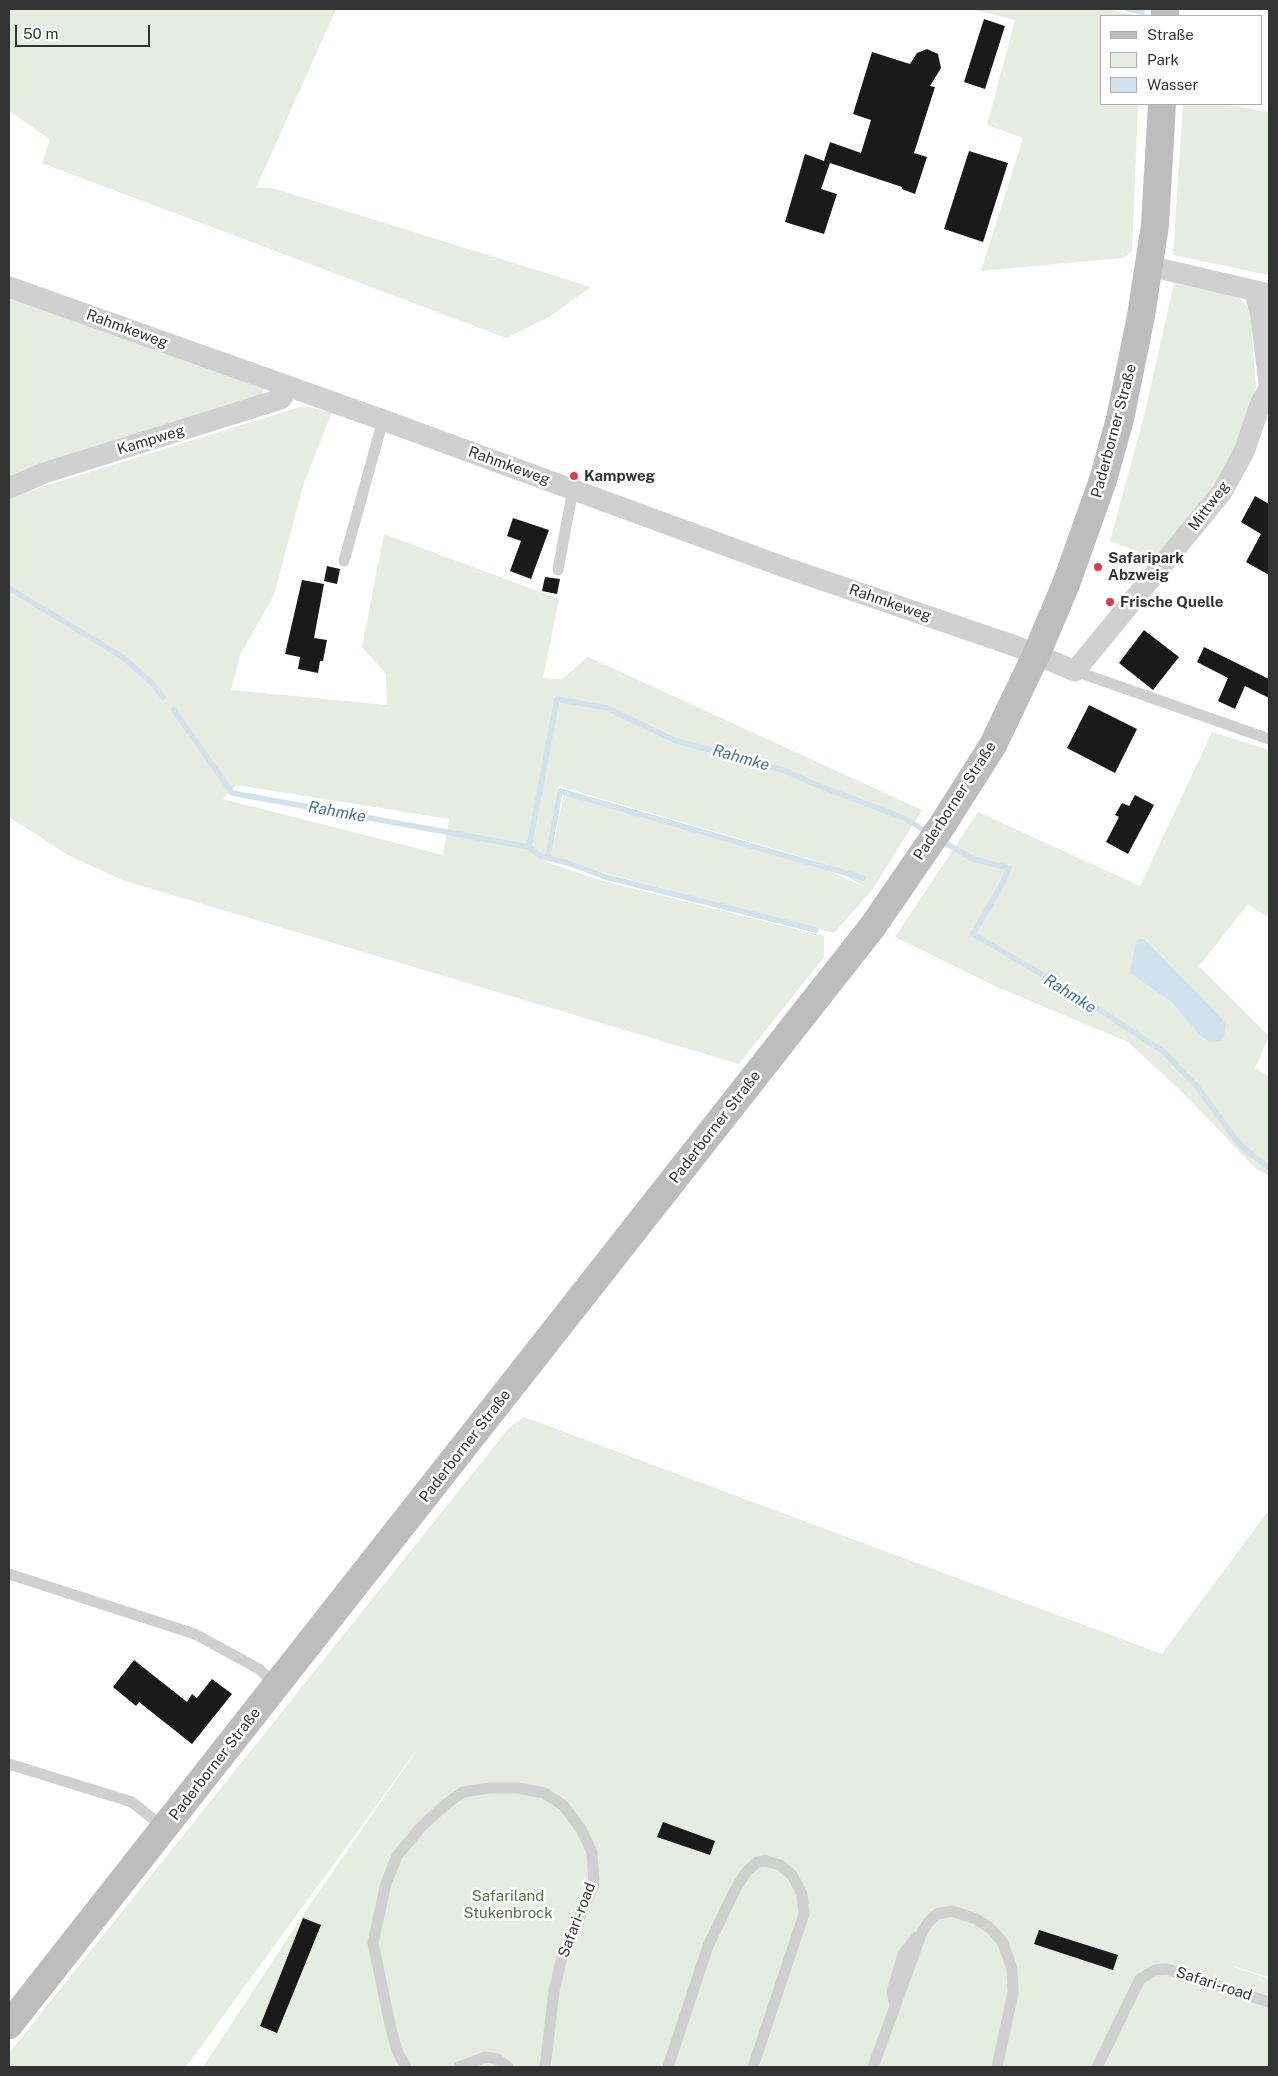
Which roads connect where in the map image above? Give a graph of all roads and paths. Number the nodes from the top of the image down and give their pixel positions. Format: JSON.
{"nodes":[{"id":1,"x":1162,"y":105,"type":"edge"},
{"id":2,"x":1149,"y":266,"type":"junction"},
{"id":3,"x":9,"y":287,"type":"edge"},
{"id":4,"x":1261,"y":293,"type":"edge"},
{"id":5,"x":1269,"y":383,"type":"edge"},
{"id":6,"x":289,"y":387,"type":"junction"},
{"id":7,"x":1269,"y":388,"type":"edge"},
{"id":8,"x":383,"y":420,"type":"junction"},
{"id":9,"x":9,"y":488,"type":"edge"},
{"id":10,"x":573,"y":489,"type":"junction"},
{"id":11,"x":344,"y":561,"type":"dead end"},
{"id":12,"x":558,"y":570,"type":"dead end"},
{"id":13,"x":1036,"y":655,"type":"junction"},
{"id":14,"x":1075,"y":671,"type":"junction"},
{"id":15,"x":1269,"y":739,"type":"edge"},
{"id":16,"x":9,"y":1574,"type":"edge"},
{"id":17,"x":277,"y":1686,"type":"junction"},
{"id":18,"x":9,"y":1764,"type":"edge"},
{"id":19,"x":164,"y":1828,"type":"junction"},
{"id":20,"x":1269,"y":2002,"type":"edge"},
{"id":21,"x":9,"y":2024,"type":"edge"},
{"id":22,"x":406,"y":2067,"type":"edge"},
{"id":23,"x":459,"y":2067,"type":"edge"},
{"id":24,"x":508,"y":2067,"type":"edge"},
{"id":25,"x":545,"y":2067,"type":"edge"},
{"id":26,"x":668,"y":2067,"type":"edge"},
{"id":27,"x":753,"y":2067,"type":"edge"},
{"id":28,"x":873,"y":2067,"type":"edge"},
{"id":29,"x":997,"y":2067,"type":"edge"},
{"id":30,"x":1097,"y":2067,"type":"edge"}],
"edges":[{"from":1,"to":2,"type":"main road","name":"Paderborner Straße"},
{"from":2,"to":4,"type":"street"},
{"from":2,"to":13,"type":"main road","name":"Paderborner Straße"},
{"from":3,"to":6,"type":"street","name":"Rahmkeweg"},
{"from":4,"to":5,"type":"street"},
{"from":6,"to":8,"type":"street","name":"Rahmkeweg"},
{"from":6,"to":9,"type":"street","name":"Kampweg"},
{"from":7,"to":14,"type":"street","name":"Mittweg"},
{"from":8,"to":10,"type":"street","name":"Rahmkeweg"},
{"from":8,"to":11,"type":"lane"},
{"from":10,"to":12,"type":"lane"},
{"from":10,"to":13,"type":"street","name":"Rahmkeweg"},
{"from":13,"to":14,"type":"street"},
{"from":13,"to":17,"type":"main road","name":"Paderborner Straße"},
{"from":14,"to":15,"type":"lane"},
{"from":16,"to":17,"type":"lane"},
{"from":17,"to":19,"type":"main road","name":"Paderborner Straße"},
{"from":18,"to":19,"type":"lane"},
{"from":19,"to":21,"type":"main road","name":"Paderborner Straße"},
{"from":20,"to":30,"type":"lane","name":"Safari-road"},
{"from":22,"to":25,"type":"lane","name":"Safari-road"},
{"from":23,"to":24,"type":"lane"},
{"from":26,"to":27,"type":"lane"},
{"from":28,"to":29,"type":"lane"}]}
